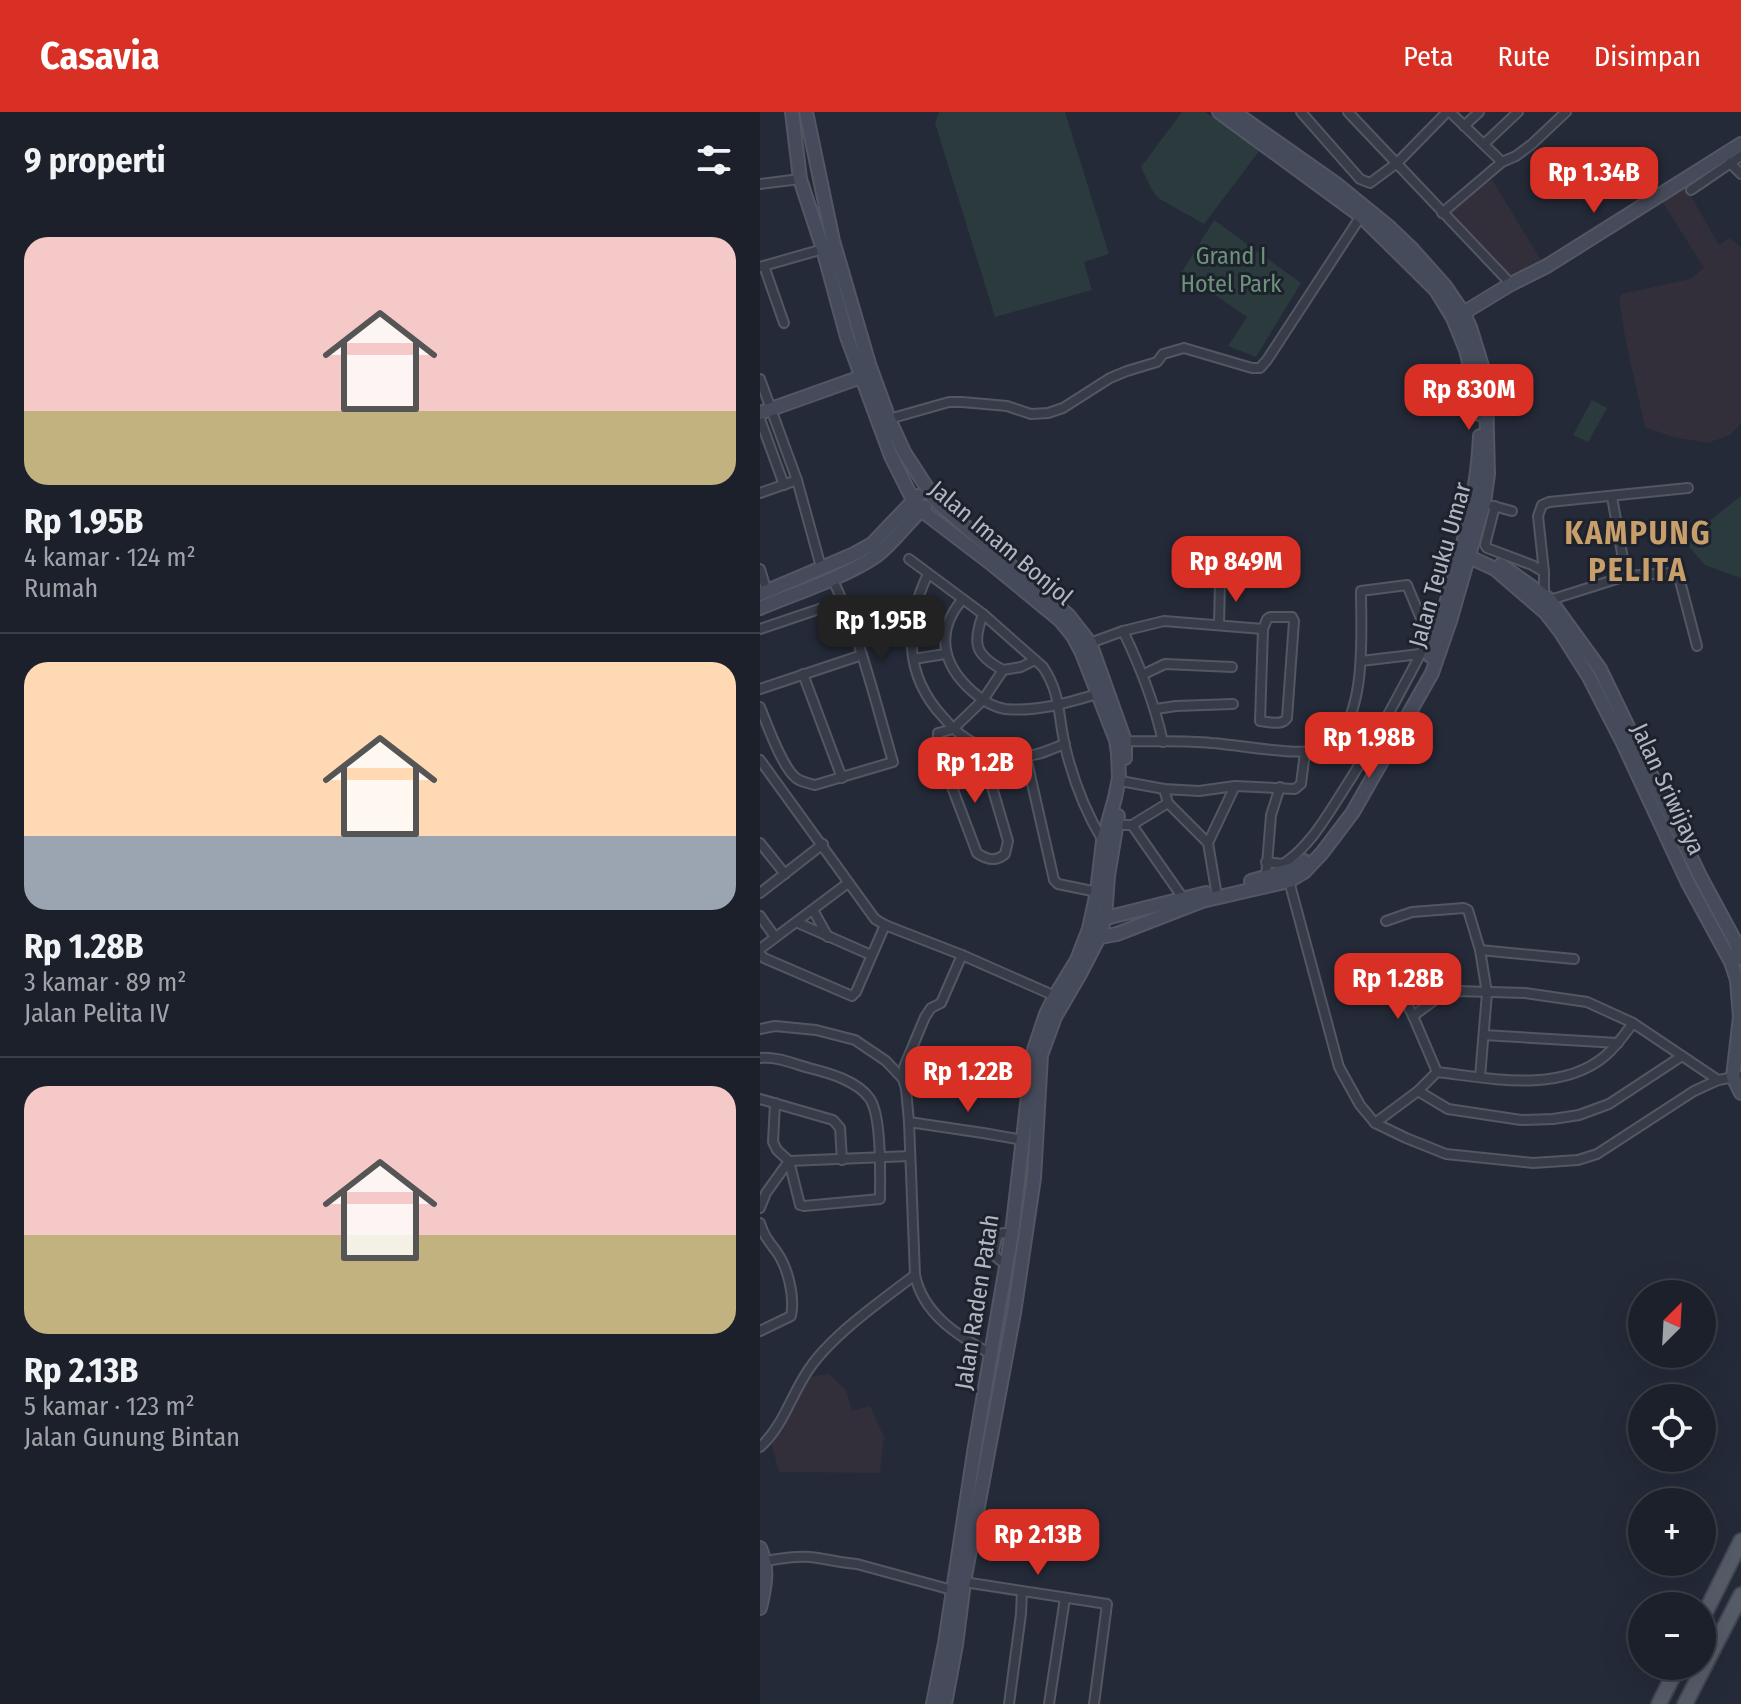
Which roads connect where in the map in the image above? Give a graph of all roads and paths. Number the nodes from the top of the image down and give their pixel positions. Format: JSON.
{"nodes":[{"id":1,"x":792,"y":112,"type":"edge"},
{"id":2,"x":806,"y":112,"type":"edge"},
{"id":3,"x":1219,"y":112,"type":"edge"},
{"id":4,"x":1234,"y":112,"type":"edge"},
{"id":5,"x":1301,"y":112,"type":"edge"},
{"id":6,"x":1348,"y":112,"type":"edge"},
{"id":7,"x":1448,"y":112,"type":"edge"},
{"id":8,"x":1479,"y":112,"type":"edge"},
{"id":9,"x":1518,"y":112,"type":"edge"},
{"id":10,"x":1566,"y":112,"type":"edge"},
{"id":11,"x":1464,"y":126,"type":"junction"},
{"id":12,"x":1484,"y":144,"type":"junction"},
{"id":13,"x":1741,"y":144,"type":"edge"},
{"id":14,"x":1741,"y":156,"type":"edge"},
{"id":15,"x":1502,"y":162,"type":"junction"},
{"id":16,"x":1397,"y":163,"type":"junction"},
{"id":17,"x":1730,"y":163,"type":"junction"},
{"id":18,"x":1741,"y":174,"type":"edge"},
{"id":19,"x":800,"y":179,"type":"junction"},
{"id":20,"x":760,"y":184,"type":"edge"},
{"id":21,"x":1691,"y":190,"type":"dead end"},
{"id":22,"x":1442,"y":213,"type":"junction"},
{"id":23,"x":1361,"y":216,"type":"junction"},
{"id":24,"x":823,"y":249,"type":"junction"},
{"id":25,"x":762,"y":267,"type":"edge"},
{"id":26,"x":1511,"y":284,"type":"junction"},
{"id":27,"x":1459,"y":316,"type":"junction"},
{"id":28,"x":784,"y":323,"type":"dead end"},
{"id":29,"x":853,"y":336,"type":"junction"},
{"id":30,"x":861,"y":377,"type":"junction"},
{"id":31,"x":760,"y":379,"type":"edge"},
{"id":32,"x":765,"y":411,"type":"edge"},
{"id":33,"x":760,"y":419,"type":"edge"},
{"id":34,"x":889,"y":419,"type":"junction"},
{"id":35,"x":797,"y":480,"type":"junction"},
{"id":36,"x":784,"y":485,"type":"junction"},
{"id":37,"x":1688,"y":488,"type":"dead end"},
{"id":38,"x":926,"y":489,"type":"junction"},
{"id":39,"x":760,"y":493,"type":"edge"},
{"id":40,"x":1612,"y":497,"type":"junction"},
{"id":41,"x":935,"y":500,"type":"junction"},
{"id":42,"x":917,"y":505,"type":"junction"},
{"id":43,"x":1490,"y":505,"type":"junction"},
{"id":44,"x":1512,"y":511,"type":"dead end"},
{"id":45,"x":1466,"y":550,"type":"junction"},
{"id":46,"x":909,"y":559,"type":"dead end"},
{"id":47,"x":821,"y":567,"type":"junction"},
{"id":48,"x":760,"y":569,"type":"edge"},
{"id":49,"x":1544,"y":572,"type":"junction"},
{"id":50,"x":928,"y":574,"type":"junction"},
{"id":51,"x":1626,"y":576,"type":"junction"},
{"id":52,"x":832,"y":578,"type":"junction"},
{"id":53,"x":1220,"y":582,"type":"dead end"},
{"id":54,"x":767,"y":596,"type":"edge"},
{"id":55,"x":1547,"y":597,"type":"junction"},
{"id":56,"x":962,"y":600,"type":"junction"},
{"id":57,"x":843,"y":601,"type":"junction"},
{"id":58,"x":760,"y":608,"type":"edge"},
{"id":59,"x":983,"y":614,"type":"junction"},
{"id":60,"x":786,"y":619,"type":"junction"},
{"id":61,"x":1219,"y":624,"type":"junction"},
{"id":62,"x":760,"y":629,"type":"edge"},
{"id":63,"x":1263,"y":629,"type":"junction"},
{"id":64,"x":1123,"y":631,"type":"junction"},
{"id":65,"x":1431,"y":640,"type":"junction"},
{"id":66,"x":1090,"y":643,"type":"junction"},
{"id":67,"x":1697,"y":646,"type":"dead end"},
{"id":68,"x":945,"y":654,"type":"junction"},
{"id":69,"x":1420,"y":654,"type":"junction"},
{"id":70,"x":862,"y":655,"type":"junction"},
{"id":71,"x":914,"y":659,"type":"junction"},
{"id":72,"x":1035,"y":660,"type":"junction"},
{"id":73,"x":1361,"y":661,"type":"junction"},
{"id":74,"x":1232,"y":667,"type":"dead end"},
{"id":75,"x":1003,"y":670,"type":"junction"},
{"id":76,"x":803,"y":674,"type":"junction"},
{"id":77,"x":1144,"y":674,"type":"junction"},
{"id":78,"x":760,"y":689,"type":"edge"},
{"id":79,"x":1097,"y":694,"type":"junction"},
{"id":80,"x":983,"y":700,"type":"junction"},
{"id":81,"x":1608,"y":700,"type":"junction"},
{"id":82,"x":1233,"y":704,"type":"dead end"},
{"id":83,"x":1060,"y":705,"type":"junction"},
{"id":84,"x":760,"y":707,"type":"edge"},
{"id":85,"x":1156,"y":709,"type":"junction"},
{"id":86,"x":953,"y":729,"type":"junction"},
{"id":87,"x":1125,"y":741,"type":"junction"},
{"id":88,"x":1163,"y":742,"type":"junction"},
{"id":89,"x":1065,"y":744,"type":"junction"},
{"id":90,"x":980,"y":746,"type":"junction"},
{"id":91,"x":1305,"y":752,"type":"junction"},
{"id":92,"x":1026,"y":757,"type":"junction"},
{"id":93,"x":760,"y":760,"type":"edge"},
{"id":94,"x":842,"y":778,"type":"junction"},
{"id":95,"x":1126,"y":782,"type":"junction"},
{"id":96,"x":1235,"y":786,"type":"junction"},
{"id":97,"x":1280,"y":787,"type":"junction"},
{"id":98,"x":1164,"y":789,"type":"junction"},
{"id":99,"x":1168,"y":803,"type":"junction"},
{"id":100,"x":1115,"y":825,"type":"junction"},
{"id":101,"x":1132,"y":825,"type":"junction"},
{"id":102,"x":1103,"y":841,"type":"junction"},
{"id":103,"x":1676,"y":841,"type":"junction"},
{"id":104,"x":760,"y":843,"type":"edge"},
{"id":105,"x":1208,"y":843,"type":"junction"},
{"id":106,"x":823,"y":844,"type":"junction"},
{"id":107,"x":1266,"y":862,"type":"junction"},
{"id":108,"x":785,"y":874,"type":"junction"},
{"id":109,"x":1266,"y":877,"type":"junction"},
{"id":110,"x":1289,"y":881,"type":"junction"},
{"id":111,"x":848,"y":883,"type":"junction"},
{"id":112,"x":1216,"y":890,"type":"junction"},
{"id":113,"x":1097,"y":892,"type":"junction"},
{"id":114,"x":760,"y":893,"type":"edge"},
{"id":115,"x":1183,"y":898,"type":"junction"},
{"id":116,"x":813,"y":910,"type":"junction"},
{"id":117,"x":760,"y":916,"type":"edge"},
{"id":118,"x":1099,"y":917,"type":"junction"},
{"id":119,"x":1386,"y":921,"type":"dead end"},
{"id":120,"x":796,"y":922,"type":"junction"},
{"id":121,"x":885,"y":925,"type":"junction"},
{"id":122,"x":775,"y":937,"type":"junction"},
{"id":123,"x":829,"y":938,"type":"junction"},
{"id":124,"x":1092,"y":938,"type":"junction"},
{"id":125,"x":1480,"y":950,"type":"junction"},
{"id":126,"x":760,"y":952,"type":"edge"},
{"id":127,"x":871,"y":955,"type":"junction"},
{"id":128,"x":962,"y":955,"type":"junction"},
{"id":129,"x":1741,"y":958,"type":"edge"},
{"id":130,"x":1385,"y":959,"type":"dead end"},
{"id":131,"x":1574,"y":959,"type":"dead end"},
{"id":132,"x":1487,"y":993,"type":"junction"},
{"id":133,"x":1055,"y":996,"type":"junction"},
{"id":134,"x":1413,"y":1016,"type":"junction"},
{"id":135,"x":1633,"y":1023,"type":"junction"},
{"id":136,"x":760,"y":1029,"type":"edge"},
{"id":137,"x":1484,"y":1035,"type":"junction"},
{"id":138,"x":1618,"y":1043,"type":"junction"},
{"id":139,"x":1682,"y":1056,"type":"junction"},
{"id":140,"x":760,"y":1058,"type":"edge"},
{"id":141,"x":1437,"y":1072,"type":"junction"},
{"id":142,"x":1737,"y":1076,"type":"edge"},
{"id":143,"x":1480,"y":1077,"type":"junction"},
{"id":144,"x":903,"y":1079,"type":"junction"},
{"id":145,"x":1718,"y":1080,"type":"junction"},
{"id":146,"x":1418,"y":1091,"type":"junction"},
{"id":147,"x":1741,"y":1093,"type":"edge"},
{"id":148,"x":760,"y":1099,"type":"edge"},
{"id":149,"x":775,"y":1103,"type":"junction"},
{"id":150,"x":909,"y":1122,"type":"junction"},
{"id":151,"x":1375,"y":1123,"type":"junction"},
{"id":152,"x":1023,"y":1140,"type":"junction"},
{"id":153,"x":910,"y":1156,"type":"junction"},
{"id":154,"x":879,"y":1158,"type":"junction"},
{"id":155,"x":842,"y":1160,"type":"junction"},
{"id":156,"x":789,"y":1161,"type":"junction"},
{"id":157,"x":763,"y":1191,"type":"edge"},
{"id":158,"x":760,"y":1208,"type":"edge"},
{"id":159,"x":760,"y":1223,"type":"edge"},
{"id":160,"x":915,"y":1275,"type":"junction"},
{"id":161,"x":998,"y":1311,"type":"junction"},
{"id":162,"x":1014,"y":1313,"type":"junction"},
{"id":163,"x":760,"y":1331,"type":"edge"},
{"id":164,"x":991,"y":1354,"type":"junction"},
{"id":165,"x":760,"y":1447,"type":"edge"},
{"id":166,"x":1741,"y":1541,"type":"edge"},
{"id":167,"x":760,"y":1548,"type":"edge"},
{"id":168,"x":765,"y":1561,"type":"junction"},
{"id":169,"x":964,"y":1582,"type":"junction"},
{"id":170,"x":952,"y":1590,"type":"junction"},
{"id":171,"x":1022,"y":1591,"type":"junction"},
{"id":172,"x":1716,"y":1592,"type":"edge"},
{"id":173,"x":1741,"y":1595,"type":"edge"},
{"id":174,"x":1065,"y":1598,"type":"junction"},
{"id":175,"x":760,"y":1608,"type":"edge"},
{"id":176,"x":950,"y":1644,"type":"junction"},
{"id":177,"x":1671,"y":1680,"type":"edge"},
{"id":178,"x":933,"y":1704,"type":"edge"},
{"id":179,"x":945,"y":1704,"type":"edge"},
{"id":180,"x":1009,"y":1704,"type":"edge"},
{"id":181,"x":1049,"y":1704,"type":"edge"},
{"id":182,"x":1094,"y":1704,"type":"edge"},
{"id":183,"x":1659,"y":1704,"type":"edge"},
{"id":184,"x":1685,"y":1704,"type":"edge"}],
"edges":[{"from":1,"to":19,"type":"main road","name":"Jalan Imam Bonjol"},
{"from":2,"to":29,"type":"main road","name":"Jalan Imam Bonjol"},
{"from":3,"to":23,"type":"main road","name":"Jalan Teuku Umar"},
{"from":4,"to":27,"type":"main road","name":"Jalan Teuku Umar"},
{"from":5,"to":16,"type":"street"},
{"from":6,"to":16,"type":"street"},
{"from":7,"to":11,"type":"street"},
{"from":7,"to":16,"type":"street"},
{"from":8,"to":11,"type":"street"},
{"from":9,"to":12,"type":"street"},
{"from":10,"to":15,"type":"street"},
{"from":11,"to":12,"type":"street"},
{"from":12,"to":15,"type":"street"},
{"from":13,"to":26,"type":"main road"},
{"from":14,"to":17,"type":"street"},
{"from":15,"to":22,"type":"street"},
{"from":16,"to":22,"type":"street"},
{"from":17,"to":18,"type":"street"},
{"from":17,"to":21,"type":"street"},
{"from":19,"to":20,"type":"street"},
{"from":19,"to":24,"type":"main road","name":"Jalan Imam Bonjol"},
{"from":22,"to":26,"type":"street"},
{"from":23,"to":27,"type":"main road","name":"Jalan Teuku Umar"},
{"from":23,"to":34,"type":"street"},
{"from":24,"to":25,"type":"street"},
{"from":24,"to":29,"type":"main road","name":"Jalan Imam Bonjol"},
{"from":25,"to":28,"type":"street"},
{"from":26,"to":27,"type":"main road"},
{"from":27,"to":43,"type":"main road","name":"Jalan Teuku Umar"},
{"from":27,"to":45,"type":"main road","name":"Jalan Teuku Umar"},
{"from":29,"to":30,"type":"main road","name":"Jalan Imam Bonjol"},
{"from":29,"to":34,"type":"main road","name":"Jalan Imam Bonjol"},
{"from":30,"to":32,"type":"main road"},
{"from":30,"to":42,"type":"main road","name":"Jalan Imam Bonjol"},
{"from":31,"to":32,"type":"street"},
{"from":32,"to":35,"type":"street"},
{"from":33,"to":36,"type":"street"},
{"from":34,"to":38,"type":"main road","name":"Jalan Imam Bonjol"},
{"from":35,"to":36,"type":"street"},
{"from":35,"to":47,"type":"street"},
{"from":36,"to":39,"type":"street"},
{"from":37,"to":40,"type":"street"},
{"from":38,"to":41,"type":"main road","name":"Jalan Imam Bonjol"},
{"from":38,"to":42,"type":"main road"},
{"from":40,"to":49,"type":"street"},
{"from":40,"to":51,"type":"street"},
{"from":41,"to":42,"type":"main road"},
{"from":41,"to":66,"type":"main road","name":"Jalan Imam Bonjol"},
{"from":42,"to":47,"type":"main road"},
{"from":42,"to":52,"type":"main road"},
{"from":42,"to":79,"type":"main road","name":"Jalan Imam Bonjol"},
{"from":43,"to":44,"type":"street"},
{"from":43,"to":45,"type":"main road","name":"Jalan Teuku Umar"},
{"from":43,"to":49,"type":"street"},
{"from":45,"to":55,"type":"main road","name":"Jalan Sriwijaya"},
{"from":45,"to":65,"type":"main road","name":"Jalan Teuku Umar"},
{"from":45,"to":81,"type":"main road","name":"Jalan Sriwijaya"},
{"from":45,"to":110,"type":"main road","name":"Jalan Teuku Umar"},
{"from":46,"to":50,"type":"street"},
{"from":47,"to":54,"type":"main road"},
{"from":48,"to":54,"type":"street"},
{"from":49,"to":55,"type":"street"},
{"from":50,"to":56,"type":"street"},
{"from":50,"to":71,"type":"street"},
{"from":51,"to":55,"type":"street"},
{"from":51,"to":67,"type":"street"},
{"from":52,"to":54,"type":"main road"},
{"from":52,"to":57,"type":"street"},
{"from":53,"to":61,"type":"street"},
{"from":54,"to":58,"type":"main road"},
{"from":54,"to":60,"type":"street"},
{"from":55,"to":81,"type":"main road","name":"Jalan Sriwijaya"},
{"from":56,"to":59,"type":"street"},
{"from":56,"to":68,"type":"street"},
{"from":57,"to":60,"type":"street"},
{"from":57,"to":70,"type":"street"},
{"from":59,"to":72,"type":"street"},
{"from":59,"to":75,"type":"street"},
{"from":60,"to":62,"type":"street"},
{"from":61,"to":63,"type":"street"},
{"from":61,"to":64,"type":"street"},
{"from":63,"to":63,"type":"street"},
{"from":64,"to":66,"type":"street"},
{"from":64,"to":77,"type":"street"},
{"from":65,"to":69,"type":"street"},
{"from":65,"to":73,"type":"street"},
{"from":65,"to":109,"type":"main road","name":"Jalan Teuku Umar"},
{"from":66,"to":87,"type":"main road","name":"Jalan Imam Bonjol"},
{"from":68,"to":71,"type":"street"},
{"from":68,"to":80,"type":"street"},
{"from":69,"to":73,"type":"street"},
{"from":69,"to":107,"type":"street"},
{"from":70,"to":76,"type":"street"},
{"from":70,"to":94,"type":"street"},
{"from":71,"to":86,"type":"street"},
{"from":72,"to":75,"type":"street"},
{"from":72,"to":83,"type":"street"},
{"from":73,"to":91,"type":"street"},
{"from":74,"to":77,"type":"street"},
{"from":75,"to":80,"type":"street"},
{"from":76,"to":78,"type":"street"},
{"from":76,"to":94,"type":"street"},
{"from":77,"to":85,"type":"street"},
{"from":79,"to":83,"type":"street"},
{"from":79,"to":102,"type":"main road","name":"Jalan Imam Bonjol"},
{"from":80,"to":83,"type":"street"},
{"from":80,"to":86,"type":"street"},
{"from":81,"to":103,"type":"main road","name":"Jalan Sriwijaya"},
{"from":82,"to":85,"type":"street"},
{"from":83,"to":89,"type":"street"},
{"from":84,"to":94,"type":"street"},
{"from":85,"to":88,"type":"street"},
{"from":86,"to":90,"type":"street"},
{"from":86,"to":90,"type":"street"},
{"from":87,"to":88,"type":"street"},
{"from":87,"to":95,"type":"main road","name":"Jalan Imam Bonjol"},
{"from":88,"to":91,"type":"street"},
{"from":89,"to":92,"type":"street"},
{"from":89,"to":102,"type":"street"},
{"from":90,"to":92,"type":"street"},
{"from":91,"to":97,"type":"street"},
{"from":92,"to":113,"type":"street"},
{"from":93,"to":106,"type":"street"},
{"from":95,"to":98,"type":"street"},
{"from":95,"to":100,"type":"main road","name":"Jalan Imam Bonjol"},
{"from":96,"to":97,"type":"street"},
{"from":96,"to":98,"type":"street"},
{"from":96,"to":105,"type":"street"},
{"from":97,"to":107,"type":"street"},
{"from":98,"to":99,"type":"street"},
{"from":99,"to":101,"type":"street"},
{"from":99,"to":105,"type":"street"},
{"from":100,"to":101,"type":"street"},
{"from":100,"to":118,"type":"main road","name":"Jalan Imam Bonjol"},
{"from":101,"to":115,"type":"street"},
{"from":102,"to":113,"type":"main road","name":"Jalan Imam Bonjol"},
{"from":103,"to":129,"type":"main road","name":"Jalan Sriwijaya"},
{"from":103,"to":142,"type":"main road","name":"Jalan Sriwijaya"},
{"from":104,"to":108,"type":"street"},
{"from":105,"to":112,"type":"street"},
{"from":106,"to":108,"type":"street"},
{"from":106,"to":111,"type":"street"},
{"from":107,"to":109,"type":"street"},
{"from":108,"to":114,"type":"street"},
{"from":109,"to":112,"type":"main road","name":"Jalan Teuku Umar"},
{"from":110,"to":124,"type":"main road","name":"Jalan Teuku Umar"},
{"from":110,"to":151,"type":"street"},
{"from":111,"to":116,"type":"street"},
{"from":111,"to":121,"type":"street"},
{"from":112,"to":115,"type":"main road","name":"Jalan Teuku Umar"},
{"from":113,"to":118,"type":"main road","name":"Jalan Imam Bonjol"},
{"from":115,"to":118,"type":"main road","name":"Jalan Teuku Umar"},
{"from":116,"to":120,"type":"street"},
{"from":116,"to":123,"type":"street"},
{"from":117,"to":122,"type":"street"},
{"from":118,"to":124,"type":"main road","name":"Jalan Raden Patah"},
{"from":119,"to":125,"type":"street"},
{"from":120,"to":122,"type":"street"},
{"from":120,"to":123,"type":"street"},
{"from":121,"to":127,"type":"street"},
{"from":121,"to":128,"type":"street"},
{"from":122,"to":126,"type":"street"},
{"from":123,"to":127,"type":"street"},
{"from":124,"to":133,"type":"main road","name":"Jalan Raden Patah"},
{"from":124,"to":162,"type":"main road","name":"Jalan Raden Patah"},
{"from":125,"to":131,"type":"street"},
{"from":125,"to":132,"type":"street"},
{"from":126,"to":127,"type":"street"},
{"from":128,"to":133,"type":"street"},
{"from":128,"to":144,"type":"street"},
{"from":130,"to":134,"type":"street"},
{"from":132,"to":134,"type":"street"},
{"from":132,"to":135,"type":"street"},
{"from":132,"to":137,"type":"street"},
{"from":133,"to":152,"type":"main road","name":"Jalan Raden Patah"},
{"from":134,"to":141,"type":"street"},
{"from":135,"to":138,"type":"street"},
{"from":135,"to":139,"type":"street"},
{"from":136,"to":144,"type":"street"},
{"from":137,"to":138,"type":"street"},
{"from":137,"to":143,"type":"street"},
{"from":138,"to":143,"type":"street"},
{"from":139,"to":145,"type":"street"},
{"from":139,"to":146,"type":"street"},
{"from":140,"to":154,"type":"street"},
{"from":141,"to":143,"type":"street"},
{"from":141,"to":146,"type":"street"},
{"from":142,"to":145,"type":"street"},
{"from":142,"to":147,"type":"main road"},
{"from":144,"to":150,"type":"street"},
{"from":145,"to":151,"type":"street"},
{"from":146,"to":151,"type":"street"},
{"from":148,"to":149,"type":"street"},
{"from":149,"to":155,"type":"street"},
{"from":149,"to":156,"type":"street"},
{"from":150,"to":152,"type":"street"},
{"from":150,"to":153,"type":"street"},
{"from":152,"to":161,"type":"main road","name":"Jalan Raden Patah"},
{"from":153,"to":154,"type":"street"},
{"from":153,"to":160,"type":"street"},
{"from":154,"to":155,"type":"street"},
{"from":154,"to":156,"type":"street"},
{"from":155,"to":156,"type":"street"},
{"from":156,"to":157,"type":"street"},
{"from":157,"to":158,"type":"street"},
{"from":159,"to":163,"type":"street"},
{"from":160,"to":164,"type":"street"},
{"from":160,"to":165,"type":"street"},
{"from":161,"to":162,"type":"main road"},
{"from":161,"to":164,"type":"main road","name":"Jalan Raden Patah"},
{"from":162,"to":169,"type":"main road","name":"Jalan Raden Patah"},
{"from":164,"to":170,"type":"main road","name":"Jalan Raden Patah"},
{"from":166,"to":172,"type":"main road"},
{"from":167,"to":168,"type":"main road"},
{"from":168,"to":170,"type":"street"},
{"from":168,"to":175,"type":"main road"},
{"from":169,"to":171,"type":"street"},
{"from":169,"to":176,"type":"main road","name":"Jalan Raden Patah"},
{"from":170,"to":176,"type":"main road","name":"Jalan Raden Patah"},
{"from":171,"to":174,"type":"street"},
{"from":171,"to":180,"type":"street"},
{"from":173,"to":184,"type":"main road"},
{"from":174,"to":181,"type":"street"},
{"from":174,"to":182,"type":"street"},
{"from":176,"to":178,"type":"main road","name":"Jalan Raden Patah"},
{"from":176,"to":179,"type":"main road","name":"Jalan Raden Patah"},
{"from":177,"to":183,"type":"main road"}]}
